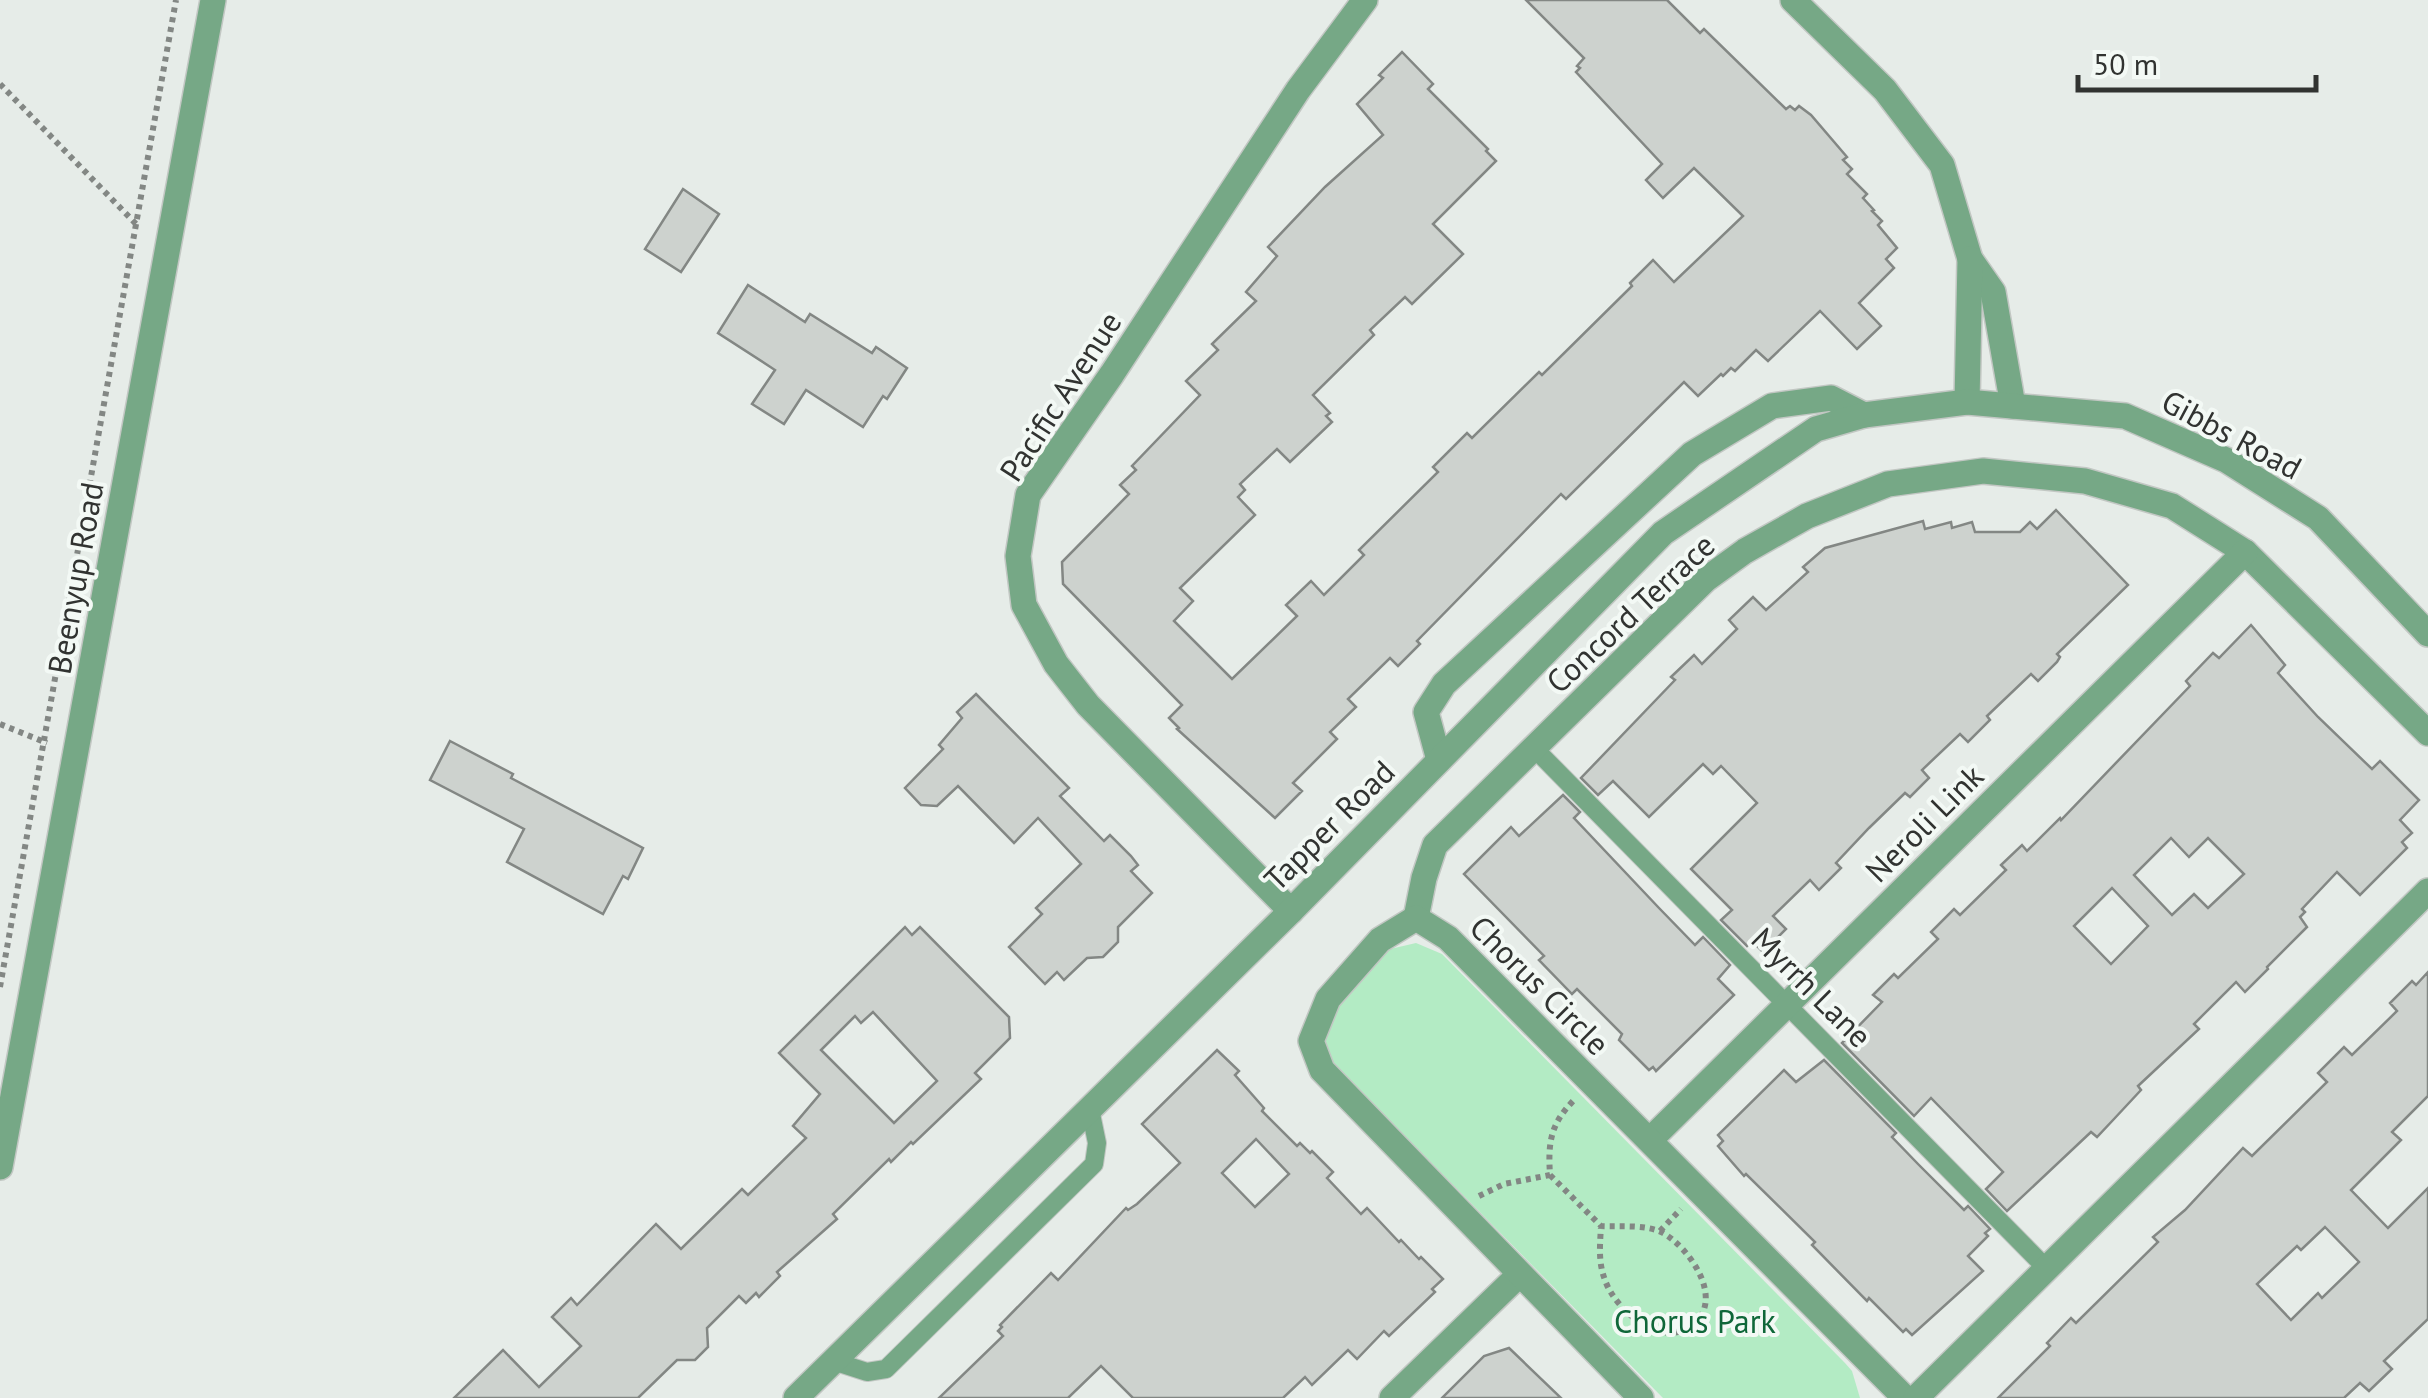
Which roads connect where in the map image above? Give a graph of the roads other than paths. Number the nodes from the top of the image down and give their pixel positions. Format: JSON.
{"nodes":[{"id":1,"x":213,"y":0,"type":"edge"},
{"id":2,"x":1365,"y":0,"type":"edge"},
{"id":3,"x":1793,"y":0,"type":"edge"},
{"id":4,"x":1970,"y":259,"type":"junction"},
{"id":5,"x":1967,"y":402,"type":"junction"},
{"id":6,"x":2013,"y":406,"type":"junction"},
{"id":7,"x":1864,"y":415,"type":"junction"},
{"id":8,"x":2245,"y":552,"type":"junction"},
{"id":9,"x":2428,"y":634,"type":"edge"},
{"id":10,"x":2428,"y":733,"type":"edge"},
{"id":11,"x":1534,"y":748,"type":"junction"},
{"id":12,"x":1439,"y":760,"type":"junction"},
{"id":13,"x":2428,"y":891,"type":"edge"},
{"id":14,"x":1291,"y":910,"type":"junction"},
{"id":15,"x":1416,"y":918,"type":"junction"},
{"id":16,"x":1787,"y":1004,"type":"junction"},
{"id":17,"x":1090,"y":1108,"type":"junction"},
{"id":18,"x":1650,"y":1140,"type":"junction"},
{"id":19,"x":0,"y":1167,"type":"edge"},
{"id":20,"x":2047,"y":1269,"type":"junction"},
{"id":21,"x":1519,"y":1274,"type":"junction"},
{"id":22,"x":833,"y":1361,"type":"junction"},
{"id":23,"x":796,"y":1398,"type":"edge"},
{"id":24,"x":1392,"y":1398,"type":"edge"},
{"id":25,"x":1640,"y":1398,"type":"edge"},
{"id":26,"x":1906,"y":1398,"type":"edge"},
{"id":27,"x":1916,"y":1398,"type":"edge"}],
"edges":[{"from":1,"to":19,"type":"street","name":"Beenyup Road"},
{"from":2,"to":14,"type":"street","name":"Pacific Avenue"},
{"from":3,"to":4,"type":"street"},
{"from":4,"to":5,"type":"street"},
{"from":4,"to":6,"type":"street"},
{"from":5,"to":6,"type":"street","name":"Gibbs Road"},
{"from":5,"to":7,"type":"street","name":"Tapper Road"},
{"from":6,"to":9,"type":"street","name":"Gibbs Road"},
{"from":7,"to":12,"type":"street","name":"Tapper Road"},
{"from":7,"to":12,"type":"street"},
{"from":8,"to":10,"type":"street","name":"Concord Terrace"},
{"from":8,"to":11,"type":"street","name":"Concord Terrace"},
{"from":8,"to":16,"type":"street","name":"Neroli Link"},
{"from":11,"to":15,"type":"street","name":"Concord Terrace"},
{"from":11,"to":16,"type":"lane","name":"Myrrh Lane"},
{"from":12,"to":14,"type":"street","name":"Tapper Road"},
{"from":13,"to":20,"type":"street"},
{"from":14,"to":17,"type":"street","name":"Tapper Road"},
{"from":15,"to":18,"type":"street","name":"Chorus Circle"},
{"from":15,"to":21,"type":"street"},
{"from":16,"to":18,"type":"street","name":"Neroli Link"},
{"from":16,"to":20,"type":"lane","name":"Myrrh Lane"},
{"from":17,"to":22,"type":"street","name":"Tapper Road"},
{"from":17,"to":22,"type":"lane"},
{"from":18,"to":26,"type":"street","name":"Chorus Circle"},
{"from":20,"to":27,"type":"street"},
{"from":21,"to":24,"type":"street"},
{"from":21,"to":25,"type":"street"},
{"from":22,"to":23,"type":"street","name":"Tapper Road"}]}
